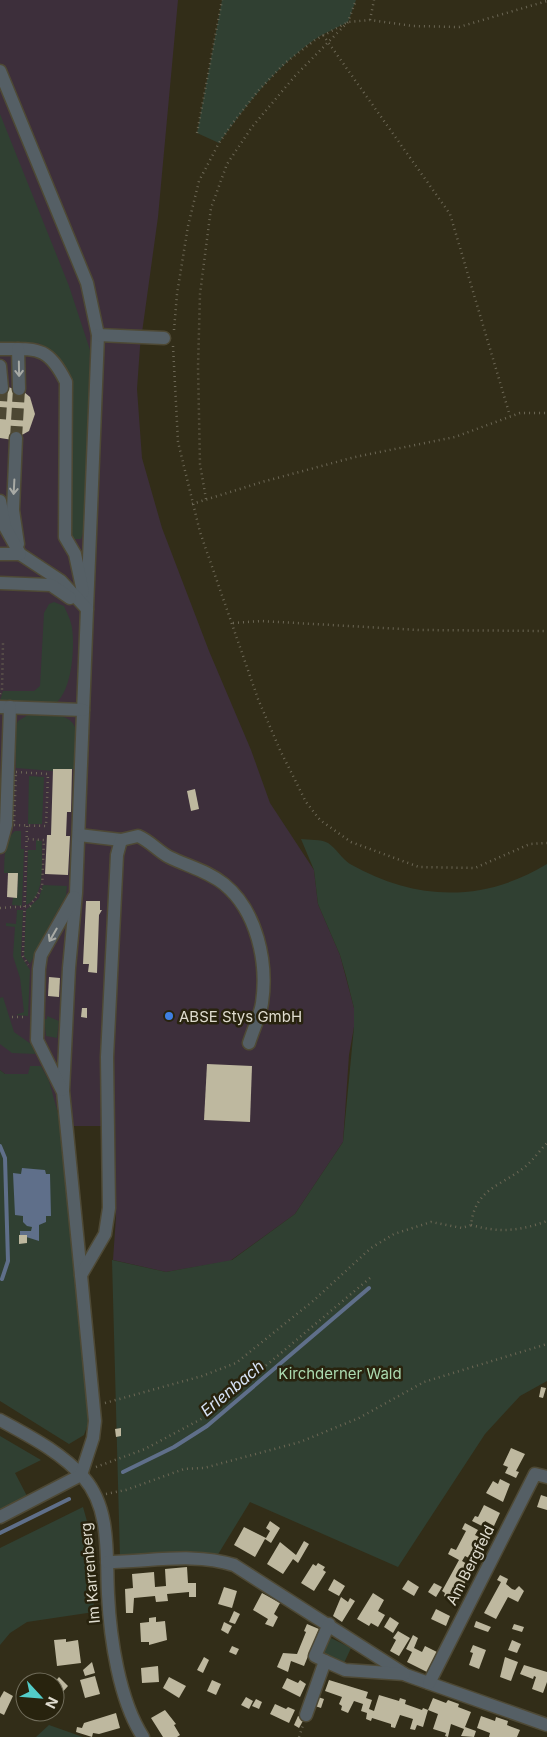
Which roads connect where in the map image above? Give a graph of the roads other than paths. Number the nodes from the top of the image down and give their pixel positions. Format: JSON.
{"nodes":[{"id":1,"x":1,"y":76,"type":"edge"},
{"id":2,"x":98,"y":334,"type":"junction"},
{"id":3,"x":164,"y":338,"type":"dead end"},
{"id":4,"x":0,"y":349,"type":"edge"},
{"id":5,"x":18,"y":349,"type":"junction"},
{"id":6,"x":0,"y":366,"type":"edge"},
{"id":7,"x":2,"y":388,"type":"dead end"},
{"id":8,"x":19,"y":389,"type":"tunnel mouth"},
{"id":9,"x":16,"y":438,"type":"tunnel mouth"},
{"id":10,"x":0,"y":501,"type":"edge"},
{"id":11,"x":0,"y":554,"type":"edge"},
{"id":12,"x":20,"y":554,"type":"junction"},
{"id":13,"x":0,"y":583,"type":"edge"},
{"id":14,"x":87,"y":609,"type":"junction"},
{"id":15,"x":5,"y":707,"type":"edge"},
{"id":16,"x":83,"y":710,"type":"junction"},
{"id":17,"x":79,"y":835,"type":"junction"},
{"id":18,"x":121,"y":840,"type":"junction"},
{"id":19,"x":0,"y":847,"type":"edge"},
{"id":20,"x":76,"y":893,"type":"junction"},
{"id":21,"x":249,"y":1043,"type":"dead end"},
{"id":22,"x":62,"y":1091,"type":"junction"},
{"id":23,"x":81,"y":1276,"type":"junction"},
{"id":24,"x":0,"y":1420,"type":"edge"},
{"id":25,"x":81,"y":1475,"type":"junction"},
{"id":26,"x":547,"y":1478,"type":"edge"},
{"id":27,"x":0,"y":1517,"type":"edge"},
{"id":28,"x":107,"y":1562,"type":"junction"},
{"id":29,"x":329,"y":1624,"type":"junction"},
{"id":30,"x":325,"y":1661,"type":"junction"},
{"id":31,"x":406,"y":1675,"type":"junction"},
{"id":32,"x":429,"y":1683,"type":"junction"},
{"id":33,"x":306,"y":1714,"type":"dead end"},
{"id":34,"x":547,"y":1725,"type":"edge"},
{"id":35,"x":143,"y":1737,"type":"edge"}],
"edges":[{"from":1,"to":2,"type":"street"},
{"from":2,"to":3,"type":"street"},
{"from":2,"to":14,"type":"street"},
{"from":4,"to":5,"type":"street"},
{"from":5,"to":8,"type":"street","one_way":true},
{"from":5,"to":14,"type":"street"},
{"from":6,"to":7,"type":"street"},
{"from":9,"to":12,"type":"street","one_way":true},
{"from":10,"to":12,"type":"street"},
{"from":11,"to":12,"type":"street"},
{"from":12,"to":14,"type":"street"},
{"from":13,"to":14,"type":"street"},
{"from":14,"to":16,"type":"street"},
{"from":15,"to":16,"type":"street"},
{"from":15,"to":19,"type":"street"},
{"from":16,"to":17,"type":"street"},
{"from":17,"to":18,"type":"street"},
{"from":17,"to":20,"type":"street"},
{"from":18,"to":21,"type":"street"},
{"from":18,"to":23,"type":"street"},
{"from":20,"to":22,"type":"street"},
{"from":20,"to":22,"type":"street","one_way":true},
{"from":22,"to":23,"type":"street"},
{"from":23,"to":25,"type":"street"},
{"from":24,"to":25,"type":"street","name":"Im Karrenberg"},
{"from":25,"to":27,"type":"street"},
{"from":25,"to":28,"type":"street","name":"Im Karrenberg"},
{"from":26,"to":32,"type":"street","name":"Am Bergfeld"},
{"from":28,"to":29,"type":"street"},
{"from":28,"to":35,"type":"street","name":"Im Karrenberg"},
{"from":29,"to":30,"type":"street"},
{"from":29,"to":31,"type":"street"},
{"from":30,"to":31,"type":"street"},
{"from":30,"to":33,"type":"street"},
{"from":31,"to":32,"type":"street"},
{"from":32,"to":34,"type":"street"}]}
